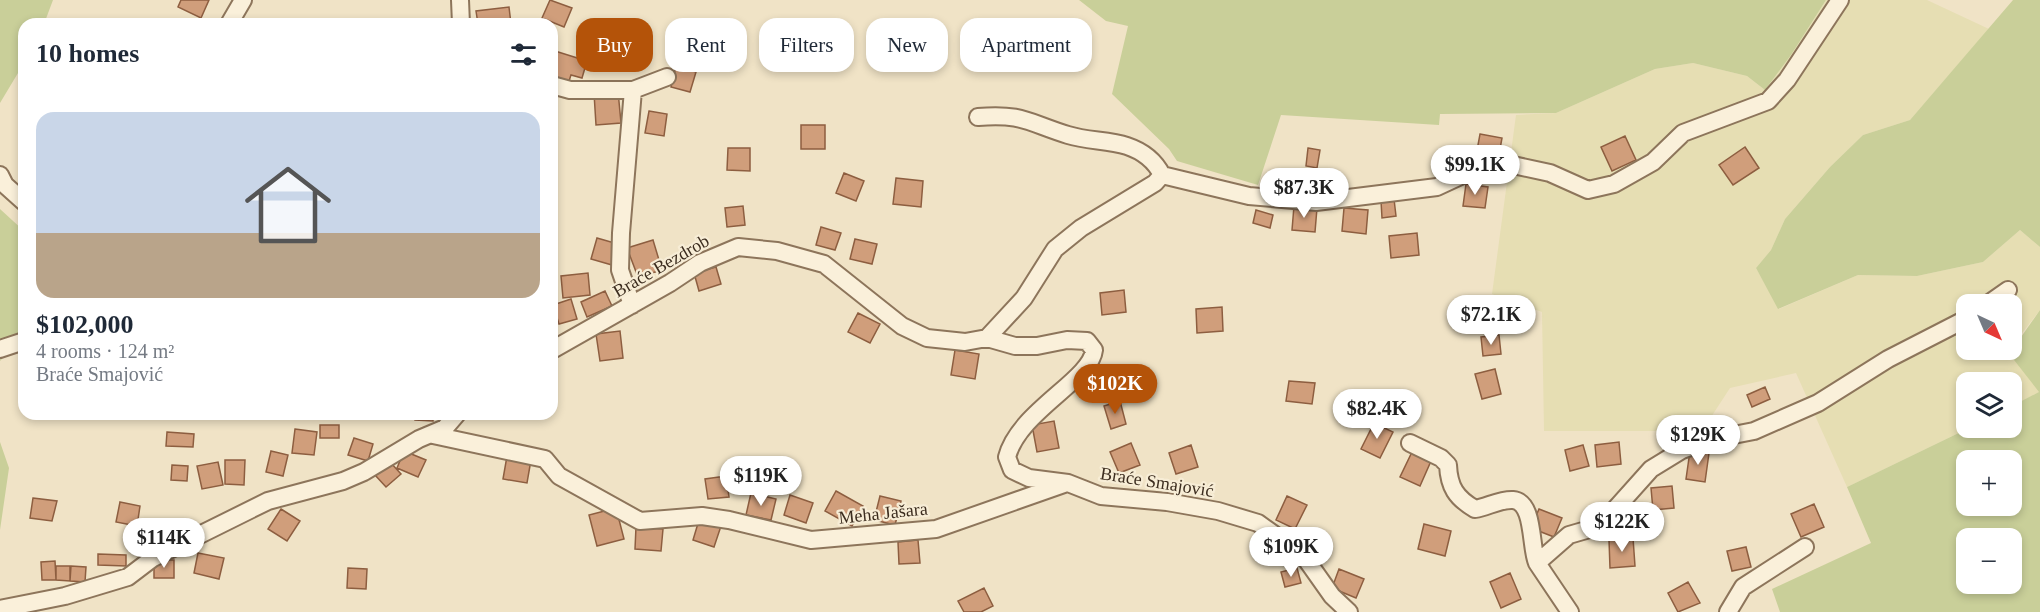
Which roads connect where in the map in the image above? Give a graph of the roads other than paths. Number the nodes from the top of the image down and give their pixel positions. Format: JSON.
{"nodes":[{"id":1,"x":243,"y":0,"type":"edge"},
{"id":2,"x":460,"y":0,"type":"edge"},
{"id":3,"x":1840,"y":0,"type":"edge"},
{"id":4,"x":232,"y":18,"type":"edge"},
{"id":5,"x":461,"y":18,"type":"edge"},
{"id":6,"x":667,"y":77,"type":"dead end"},
{"id":7,"x":558,"y":87,"type":"edge"},
{"id":8,"x":633,"y":90,"type":"junction"},
{"id":9,"x":978,"y":117,"type":"dead end"},
{"id":10,"x":0,"y":175,"type":"edge"},
{"id":11,"x":1162,"y":175,"type":"junction"},
{"id":12,"x":18,"y":197,"type":"edge"},
{"id":13,"x":2008,"y":290,"type":"dead end"},
{"id":14,"x":2002,"y":294,"type":"edge"},
{"id":15,"x":632,"y":305,"type":"junction"},
{"id":16,"x":1956,"y":324,"type":"edge"},
{"id":17,"x":987,"y":338,"type":"junction"},
{"id":18,"x":18,"y":343,"type":"edge"},
{"id":19,"x":558,"y":347,"type":"edge"},
{"id":20,"x":0,"y":349,"type":"edge"},
{"id":21,"x":452,"y":420,"type":"edge"},
{"id":22,"x":433,"y":435,"type":"junction"},
{"id":23,"x":1410,"y":443,"type":"dead end"},
{"id":24,"x":1068,"y":483,"type":"junction"},
{"id":25,"x":1805,"y":547,"type":"dead end"},
{"id":26,"x":1537,"y":563,"type":"junction"},
{"id":27,"x":0,"y":609,"type":"edge"},
{"id":28,"x":1349,"y":612,"type":"edge"},
{"id":29,"x":1570,"y":612,"type":"edge"},
{"id":30,"x":1728,"y":612,"type":"edge"}],
"edges":[{"from":1,"to":4,"type":"street"},
{"from":2,"to":5,"type":"street"},
{"from":3,"to":11,"type":"street"},
{"from":6,"to":8,"type":"street"},
{"from":7,"to":8,"type":"street"},
{"from":8,"to":15,"type":"street"},
{"from":9,"to":11,"type":"street"},
{"from":10,"to":12,"type":"street"},
{"from":11,"to":17,"type":"street"},
{"from":13,"to":14,"type":"street"},
{"from":15,"to":17,"type":"street","name":"Braće Bezdrob"},
{"from":15,"to":19,"type":"street","name":"Braće Bezdrob"},
{"from":16,"to":26,"type":"street"},
{"from":17,"to":24,"type":"street","name":"Braće Smajović"},
{"from":18,"to":20,"type":"street"},
{"from":21,"to":22,"type":"street"},
{"from":22,"to":24,"type":"street","name":"Meha Jašara"},
{"from":22,"to":27,"type":"street"},
{"from":23,"to":26,"type":"street"},
{"from":24,"to":28,"type":"street","name":"Braće Smajović"},
{"from":25,"to":30,"type":"street"},
{"from":26,"to":29,"type":"street"}]}
